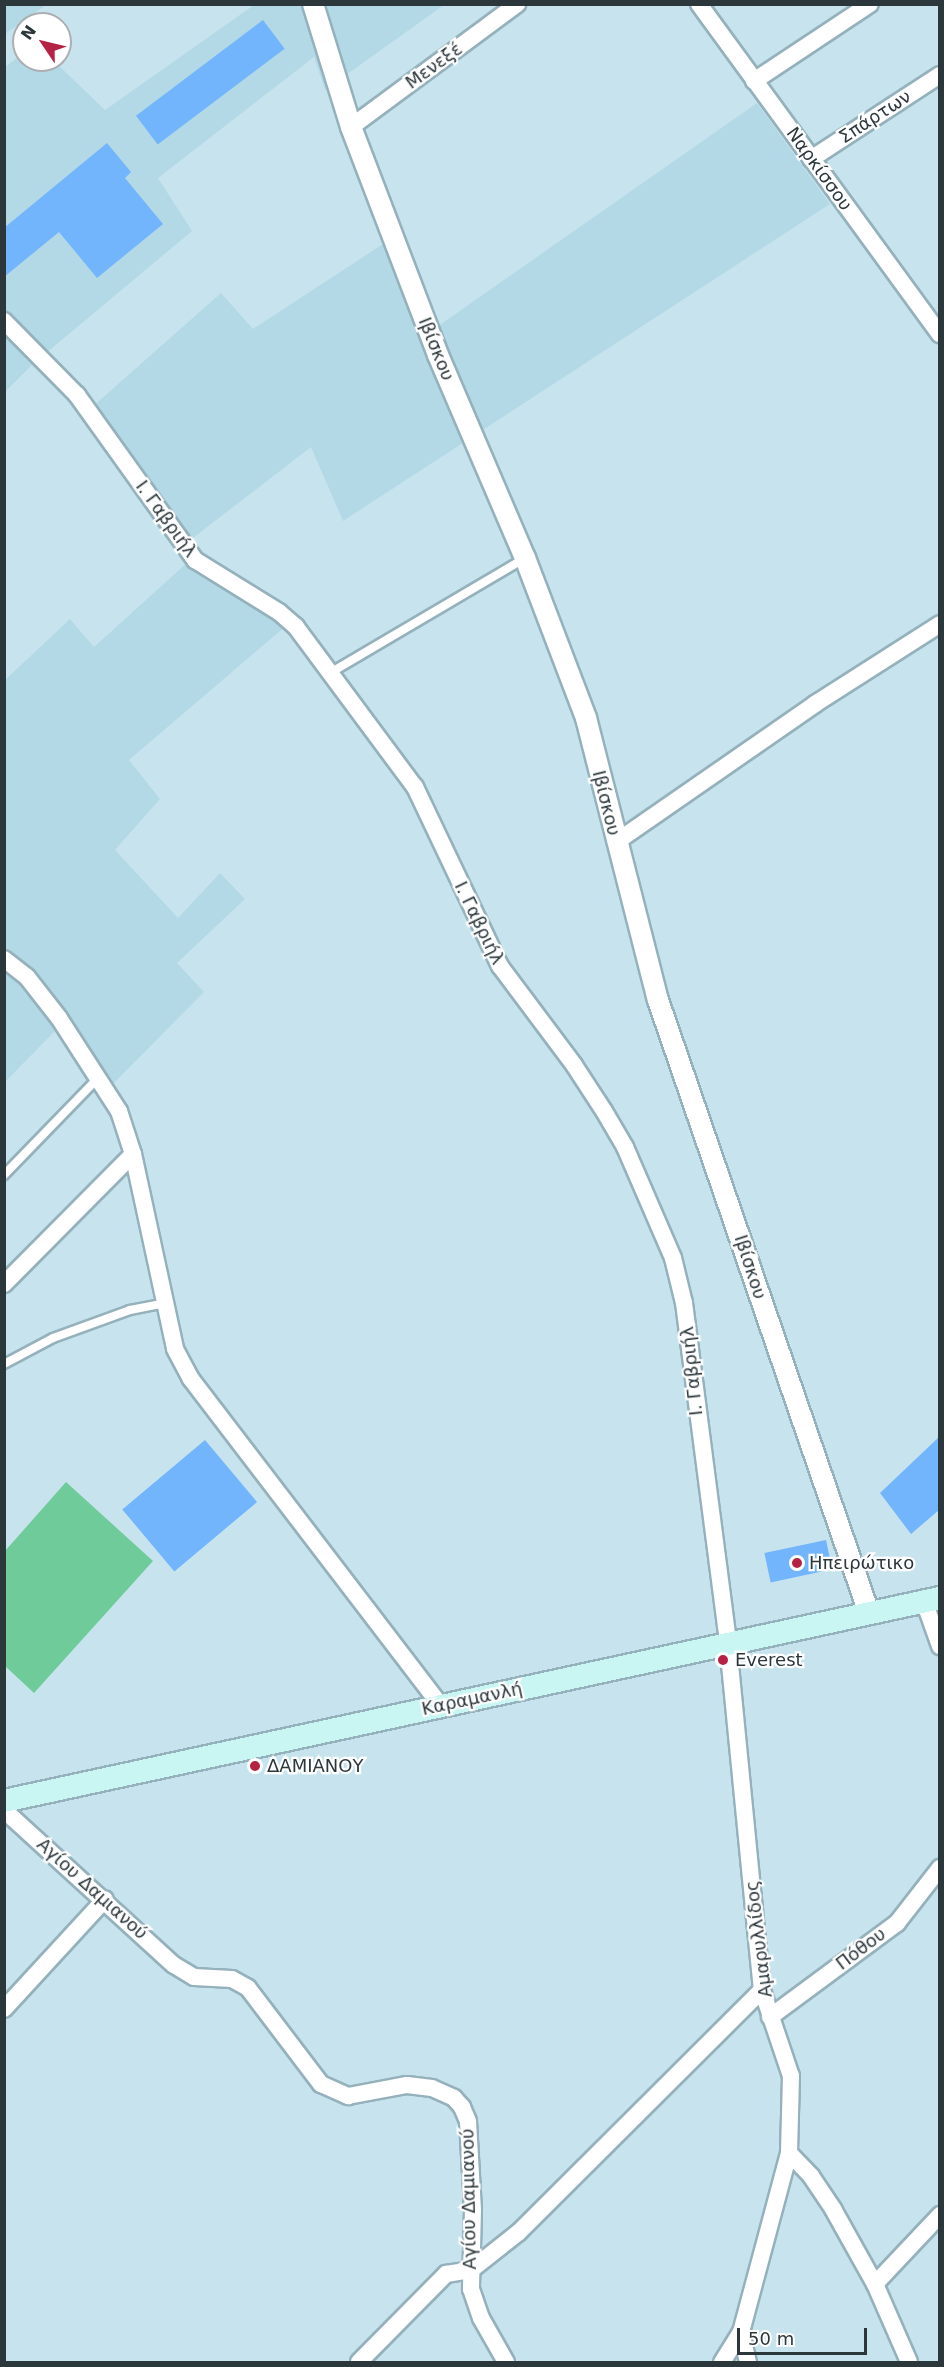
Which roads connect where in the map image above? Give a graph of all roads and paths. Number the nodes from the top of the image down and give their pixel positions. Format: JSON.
{"nodes":[{"id":1,"x":314,"y":4,"type":"edge"},
{"id":2,"x":517,"y":4,"type":"edge"},
{"id":3,"x":699,"y":4,"type":"edge"},
{"id":4,"x":870,"y":4,"type":"edge"},
{"id":5,"x":939,"y":75,"type":"edge"},
{"id":6,"x":754,"y":81,"type":"junction"},
{"id":7,"x":351,"y":127,"type":"junction"},
{"id":8,"x":811,"y":159,"type":"junction"},
{"id":9,"x":4,"y":321,"type":"edge"},
{"id":10,"x":939,"y":334,"type":"edge"},
{"id":11,"x":525,"y":558,"type":"junction"},
{"id":12,"x":939,"y":624,"type":"edge"},
{"id":13,"x":330,"y":673,"type":"junction"},
{"id":14,"x":616,"y":842,"type":"junction"},
{"id":15,"x":4,"y":959,"type":"edge"},
{"id":16,"x":99,"y":1077,"type":"junction"},
{"id":17,"x":134,"y":1154,"type":"junction"},
{"id":18,"x":4,"y":1175,"type":"edge"},
{"id":19,"x":4,"y":1284,"type":"edge"},
{"id":20,"x":165,"y":1303,"type":"junction"},
{"id":21,"x":4,"y":1364,"type":"edge"},
{"id":22,"x":932,"y":1599,"type":"edge"},
{"id":23,"x":869,"y":1613,"type":"junction"},
{"id":24,"x":728,"y":1644,"type":"junction"},
{"id":25,"x":939,"y":1646,"type":"edge"},
{"id":26,"x":441,"y":1706,"type":"junction"},
{"id":27,"x":4,"y":1800,"type":"edge"},
{"id":28,"x":4,"y":1810,"type":"edge"},
{"id":29,"x":939,"y":1868,"type":"edge"},
{"id":30,"x":105,"y":1899,"type":"junction"},
{"id":31,"x":762,"y":1990,"type":"junction"},
{"id":32,"x":4,"y":2008,"type":"edge"},
{"id":33,"x":770,"y":2017,"type":"junction"},
{"id":34,"x":789,"y":2153,"type":"junction"},
{"id":35,"x":939,"y":2215,"type":"edge"},
{"id":36,"x":471,"y":2270,"type":"junction"},
{"id":37,"x":875,"y":2284,"type":"junction"},
{"id":38,"x":741,"y":2332,"type":"junction"},
{"id":39,"x":359,"y":2362,"type":"edge"},
{"id":40,"x":506,"y":2362,"type":"edge"},
{"id":41,"x":722,"y":2362,"type":"edge"},
{"id":42,"x":748,"y":2362,"type":"edge"},
{"id":43,"x":909,"y":2362,"type":"edge"}],
"edges":[{"from":1,"to":7,"type":"street","name":"Ιβίσκου"},
{"from":2,"to":7,"type":"street","name":"Μενεξέ"},
{"from":3,"to":6,"type":"street","name":"Ναρκίσσου"},
{"from":4,"to":6,"type":"street"},
{"from":5,"to":8,"type":"street","name":"Σπάρτων"},
{"from":6,"to":8,"type":"street","name":"Ναρκίσσου"},
{"from":7,"to":11,"type":"street","name":"Ιβίσκου"},
{"from":8,"to":10,"type":"street","name":"Ναρκίσσου"},
{"from":9,"to":13,"type":"street","name":"Ι. Γαβριήλ"},
{"from":11,"to":13,"type":"lane"},
{"from":11,"to":14,"type":"street","name":"Ιβίσκου"},
{"from":12,"to":14,"type":"street"},
{"from":13,"to":24,"type":"street","name":"Ι. Γαβριήλ"},
{"from":14,"to":23,"type":"street","name":"Ιβίσκου"},
{"from":15,"to":16,"type":"street"},
{"from":16,"to":17,"type":"street"},
{"from":16,"to":18,"type":"lane"},
{"from":17,"to":19,"type":"street"},
{"from":17,"to":20,"type":"street"},
{"from":20,"to":21,"type":"lane"},
{"from":20,"to":26,"type":"street"},
{"from":22,"to":23,"type":"main road","name":"Καραμανλή"},
{"from":22,"to":25,"type":"street"},
{"from":23,"to":24,"type":"main road","name":"Καραμανλή"},
{"from":24,"to":26,"type":"main road","name":"Καραμανλή"},
{"from":24,"to":31,"type":"street","name":"Αμαρυλλίδος"},
{"from":26,"to":27,"type":"main road","name":"Καραμανλή"},
{"from":28,"to":30,"type":"street","name":"Αγίου Δαμιανού"},
{"from":29,"to":33,"type":"street","name":"Πόθου"},
{"from":30,"to":32,"type":"street"},
{"from":30,"to":36,"type":"street","name":"Αγίου Δαμιανού"},
{"from":31,"to":33,"type":"street","name":"Αμαρυλλίδος"},
{"from":31,"to":36,"type":"street"},
{"from":33,"to":34,"type":"street","name":"Αμαρυλλίδος"},
{"from":34,"to":37,"type":"street"},
{"from":34,"to":38,"type":"street","name":"Αμαρυλλίδος"},
{"from":35,"to":37,"type":"street"},
{"from":36,"to":39,"type":"street"},
{"from":36,"to":40,"type":"street","name":"Αγίου Δαμιανού"},
{"from":37,"to":43,"type":"street"},
{"from":38,"to":41,"type":"street","name":"Αμαρυλλίδος"},
{"from":38,"to":42,"type":"street"}]}
